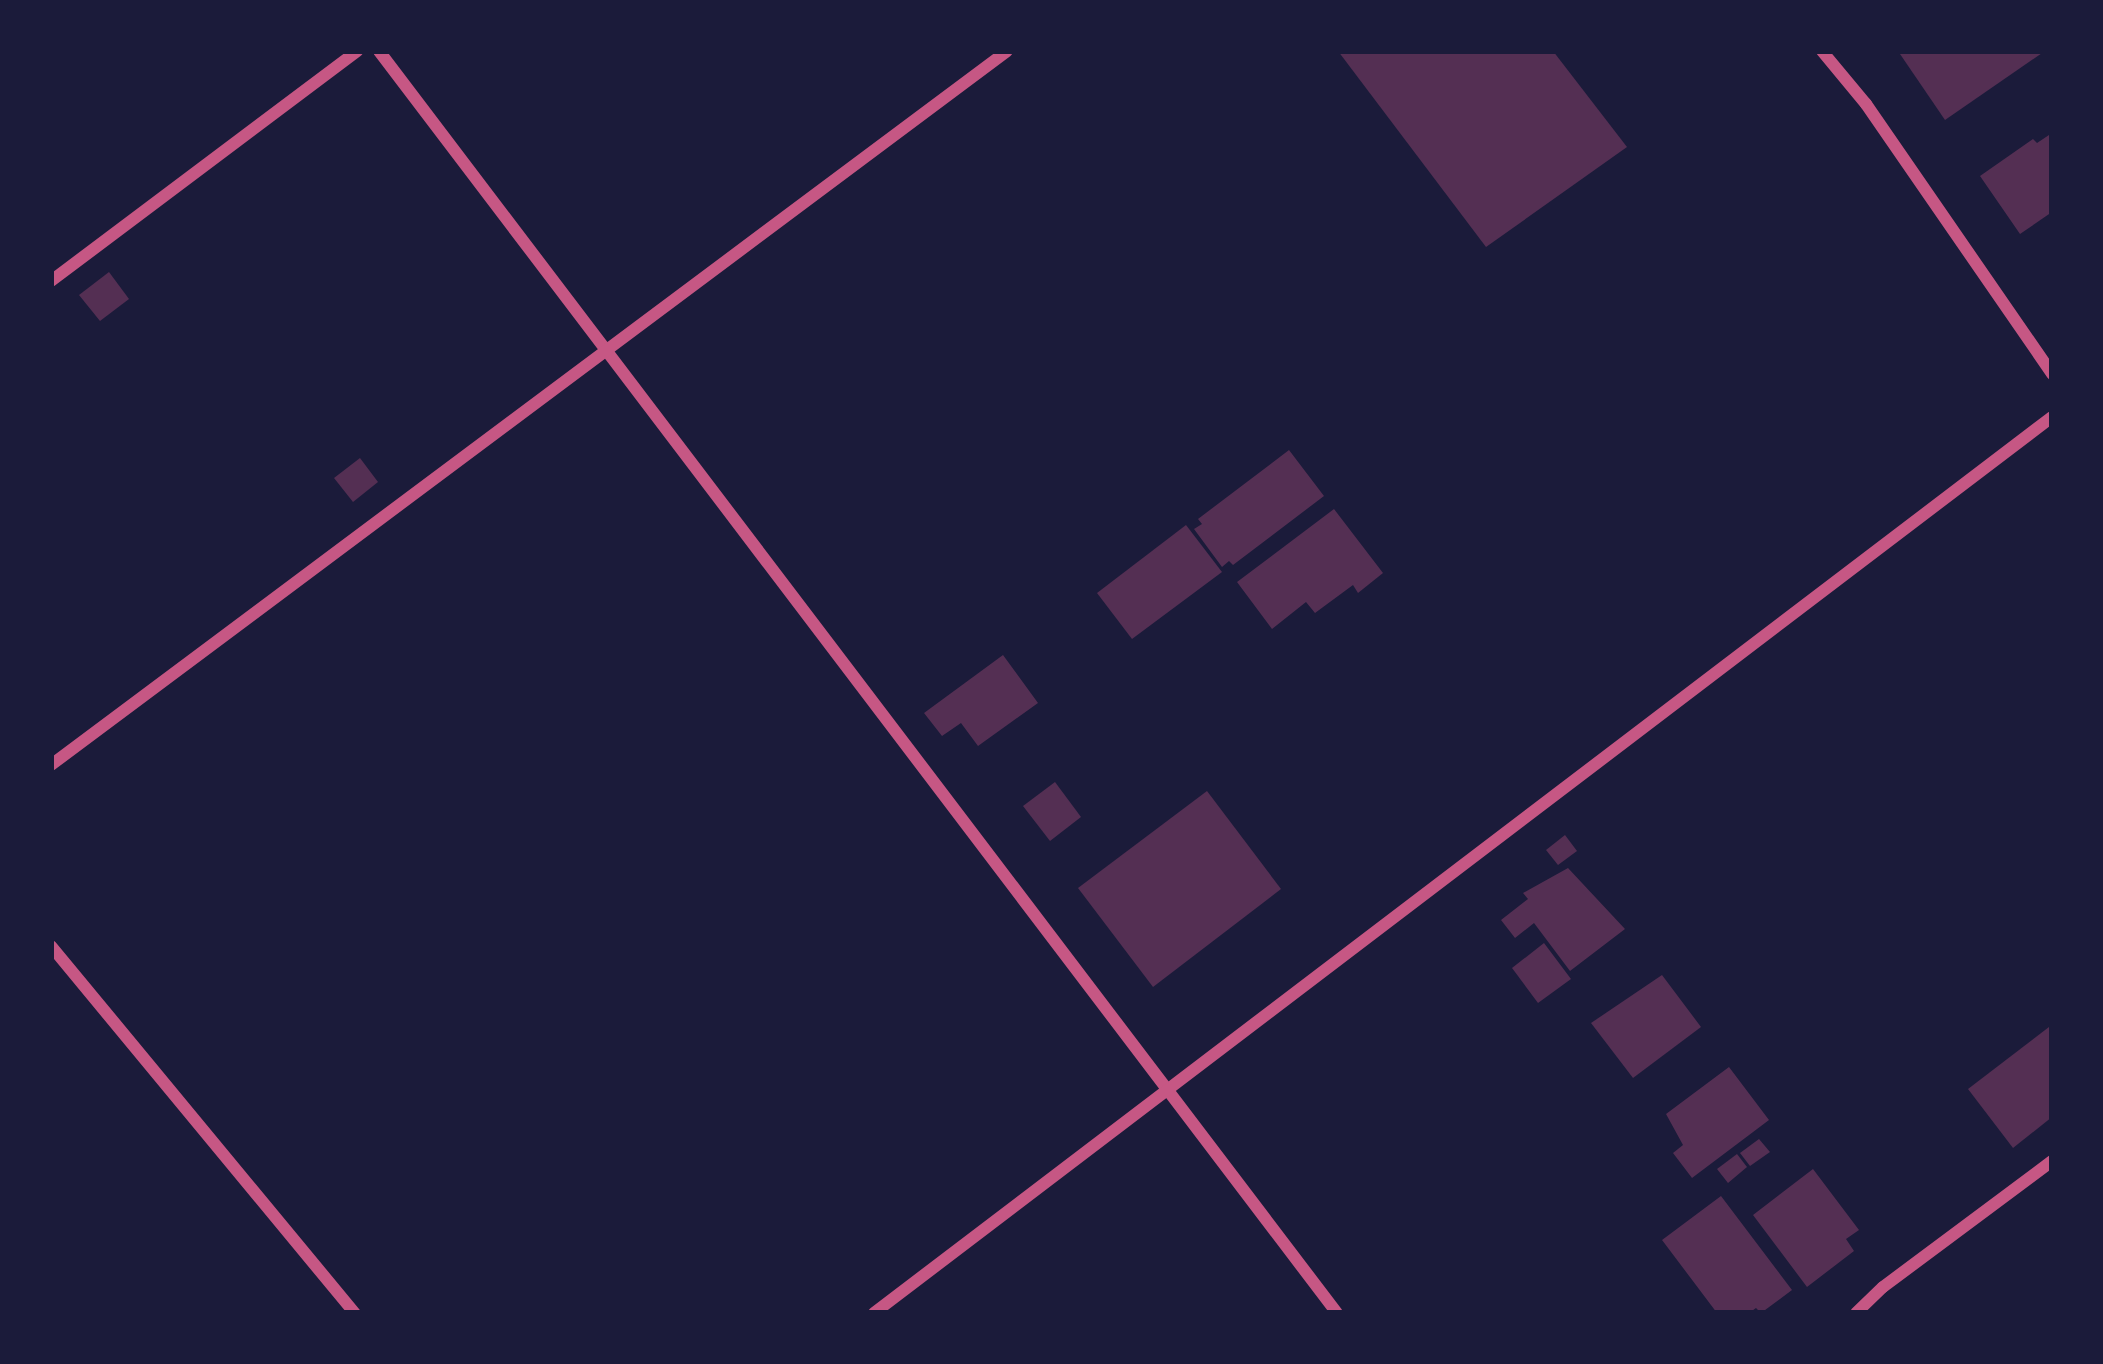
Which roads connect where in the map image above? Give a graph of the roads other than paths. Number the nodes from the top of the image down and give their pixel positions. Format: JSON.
{"nodes":[{"id":1,"x":357,"y":51,"type":"edge"},
{"id":2,"x":380,"y":51,"type":"edge"},
{"id":3,"x":1007,"y":51,"type":"edge"},
{"id":4,"x":1822,"y":51,"type":"edge"},
{"id":5,"x":51,"y":281,"type":"edge"},
{"id":6,"x":606,"y":353,"type":"junction"},
{"id":7,"x":2052,"y":374,"type":"edge"},
{"id":8,"x":2052,"y":418,"type":"edge"},
{"id":9,"x":51,"y":765,"type":"edge"},
{"id":10,"x":51,"y":946,"type":"edge"},
{"id":11,"x":1170,"y":1088,"type":"junction"},
{"id":12,"x":2052,"y":1161,"type":"edge"},
{"id":13,"x":355,"y":1313,"type":"edge"},
{"id":14,"x":874,"y":1313,"type":"edge"},
{"id":15,"x":1337,"y":1313,"type":"edge"},
{"id":16,"x":1856,"y":1313,"type":"edge"}],
"edges":[{"from":1,"to":5,"type":"street"},
{"from":2,"to":6,"type":"street"},
{"from":3,"to":6,"type":"street"},
{"from":4,"to":7,"type":"street"},
{"from":6,"to":9,"type":"street"},
{"from":6,"to":11,"type":"street"},
{"from":8,"to":11,"type":"street"},
{"from":10,"to":13,"type":"street"},
{"from":11,"to":14,"type":"street"},
{"from":11,"to":15,"type":"street"},
{"from":12,"to":16,"type":"street"}]}
